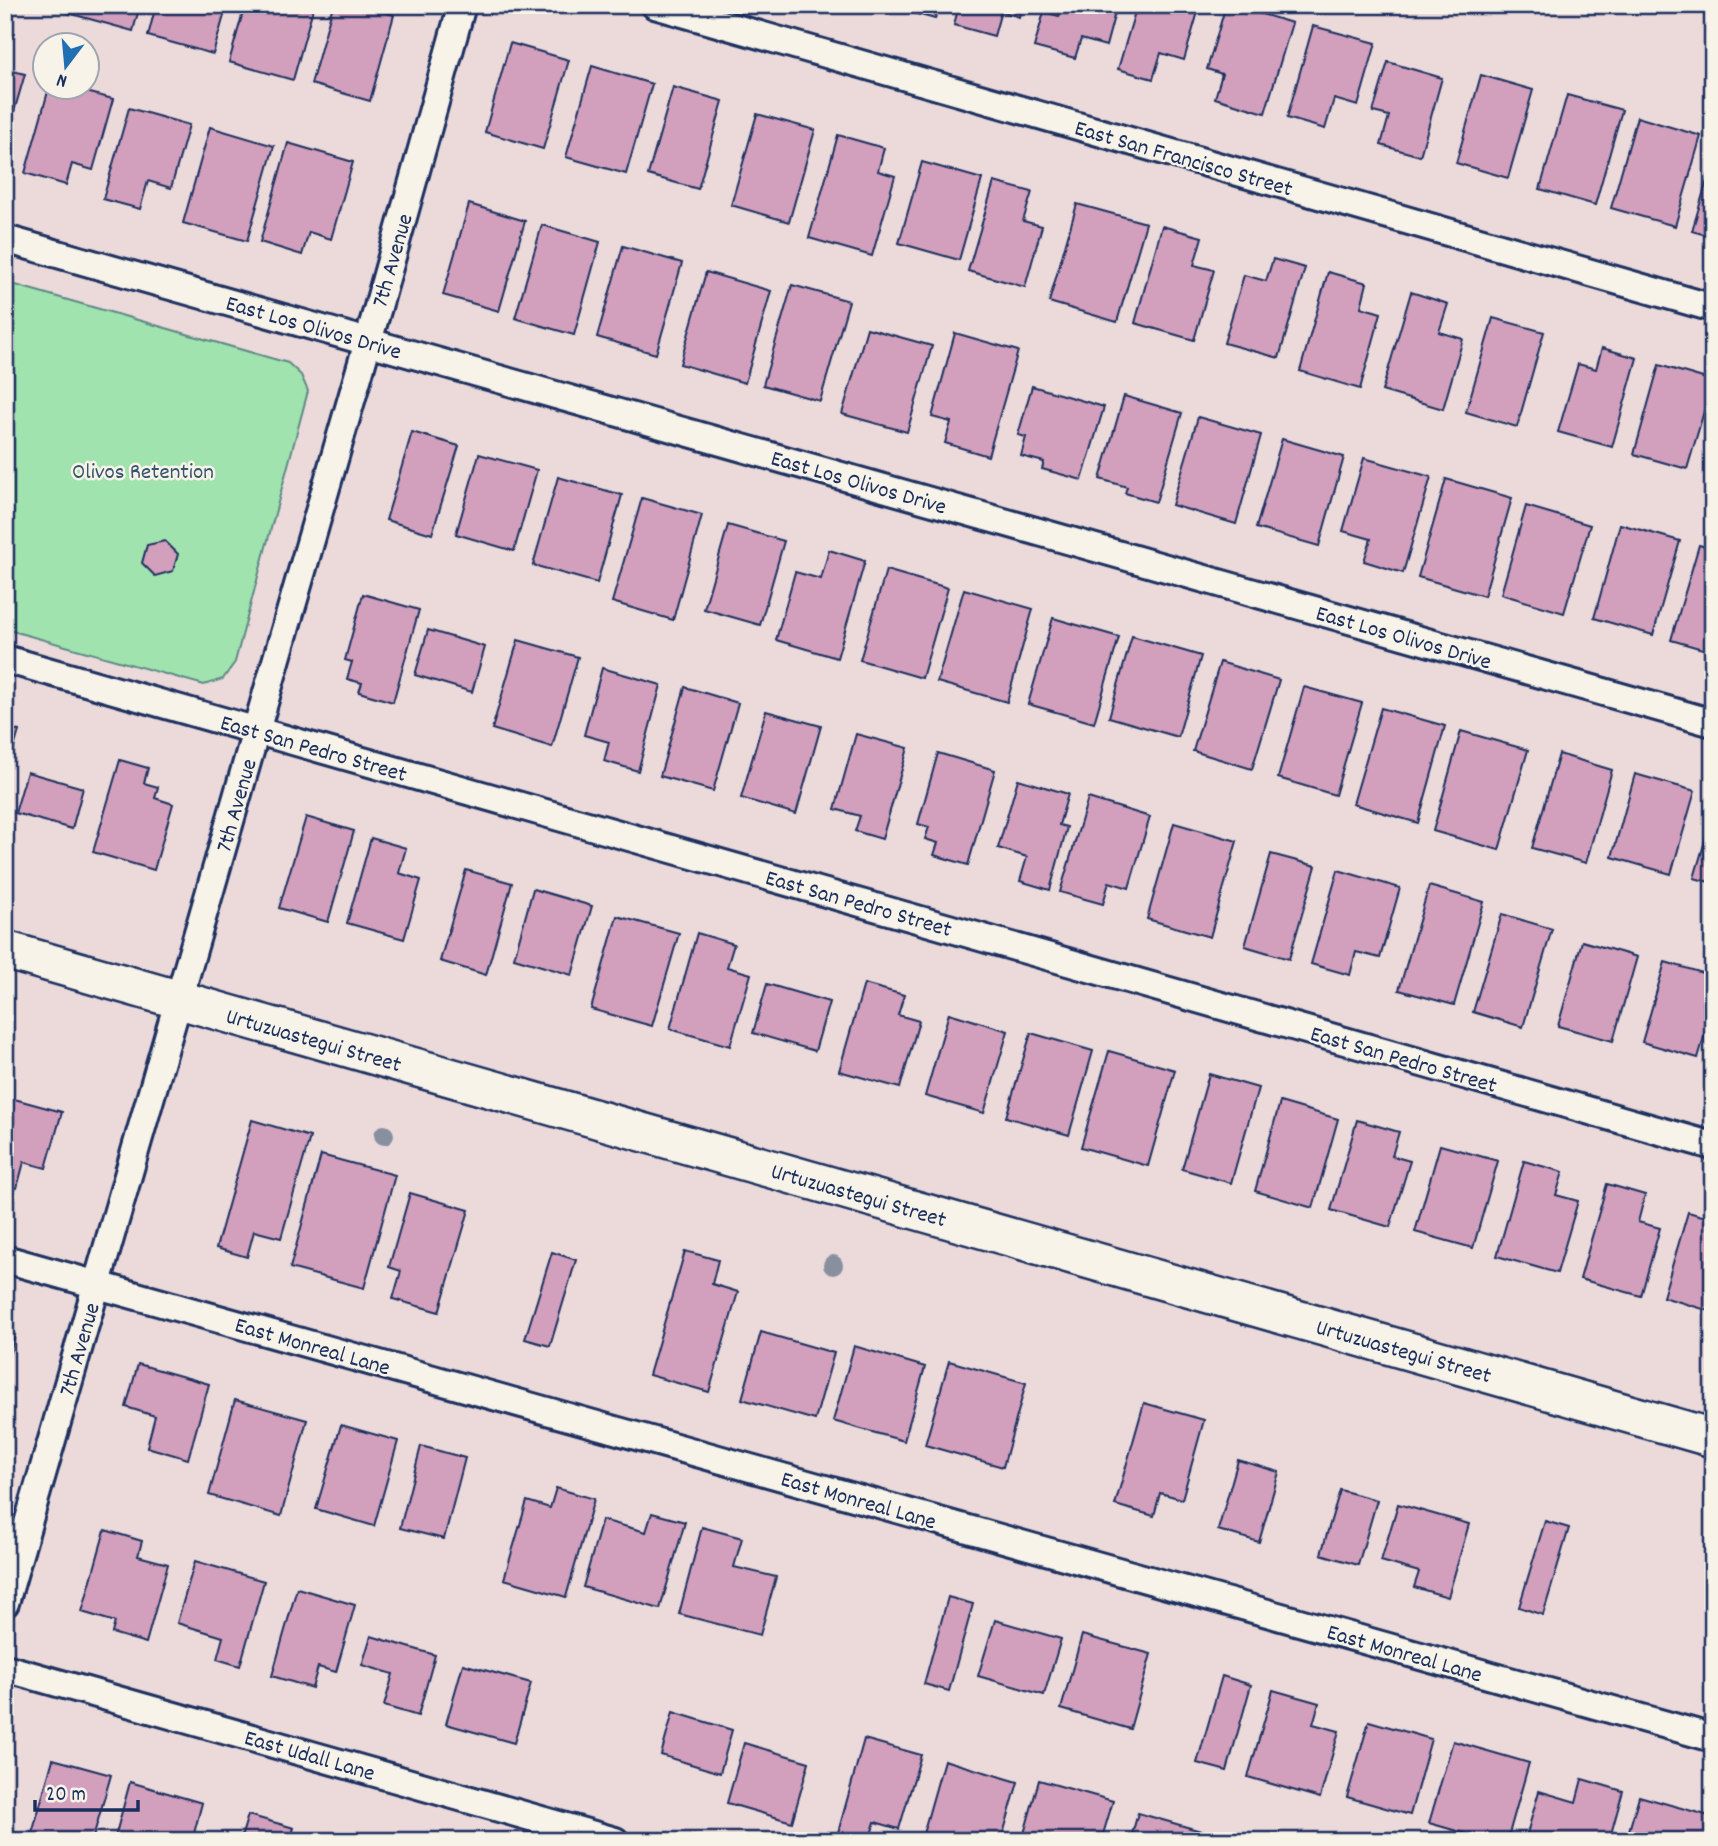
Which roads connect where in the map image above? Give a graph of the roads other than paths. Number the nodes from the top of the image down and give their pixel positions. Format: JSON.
{"nodes":[{"id":1,"x":462,"y":5,"type":"edge"},
{"id":2,"x":654,"y":5,"type":"edge"},
{"id":3,"x":5,"y":239,"type":"edge"},
{"id":4,"x":1713,"y":308,"type":"edge"},
{"id":5,"x":368,"y":342,"type":"junction"},
{"id":6,"x":5,"y":659,"type":"edge"},
{"id":7,"x":1713,"y":723,"type":"edge"},
{"id":8,"x":256,"y":731,"type":"junction"},
{"id":9,"x":5,"y":950,"type":"edge"},
{"id":10,"x":179,"y":1000,"type":"junction"},
{"id":11,"x":1713,"y":1146,"type":"edge"},
{"id":12,"x":5,"y":1258,"type":"edge"},
{"id":13,"x":97,"y":1284,"type":"junction"},
{"id":14,"x":1713,"y":1438,"type":"edge"},
{"id":15,"x":5,"y":1603,"type":"edge"},
{"id":16,"x":5,"y":1668,"type":"edge"},
{"id":17,"x":1713,"y":1738,"type":"edge"},
{"id":18,"x":615,"y":1841,"type":"edge"}],
"edges":[{"from":1,"to":5,"type":"street","name":"7th Avenue"},
{"from":2,"to":4,"type":"street","name":"East San Francisco Street"},
{"from":3,"to":5,"type":"street","name":"East Los Olivos Drive"},
{"from":5,"to":7,"type":"street","name":"East Los Olivos Drive"},
{"from":5,"to":8,"type":"street","name":"7th Avenue"},
{"from":6,"to":8,"type":"street","name":"East San Pedro Street"},
{"from":8,"to":10,"type":"street","name":"7th Avenue"},
{"from":8,"to":11,"type":"street","name":"East San Pedro Street"},
{"from":9,"to":10,"type":"main road","name":"Urtuzuastegui Street"},
{"from":10,"to":13,"type":"street","name":"7th Avenue"},
{"from":10,"to":14,"type":"main road","name":"Urtuzuastegui Street"},
{"from":12,"to":13,"type":"street","name":"East Monreal Lane"},
{"from":13,"to":15,"type":"street","name":"7th Avenue"},
{"from":13,"to":17,"type":"street","name":"East Monreal Lane"},
{"from":16,"to":18,"type":"street","name":"East Udall Lane"}]}
